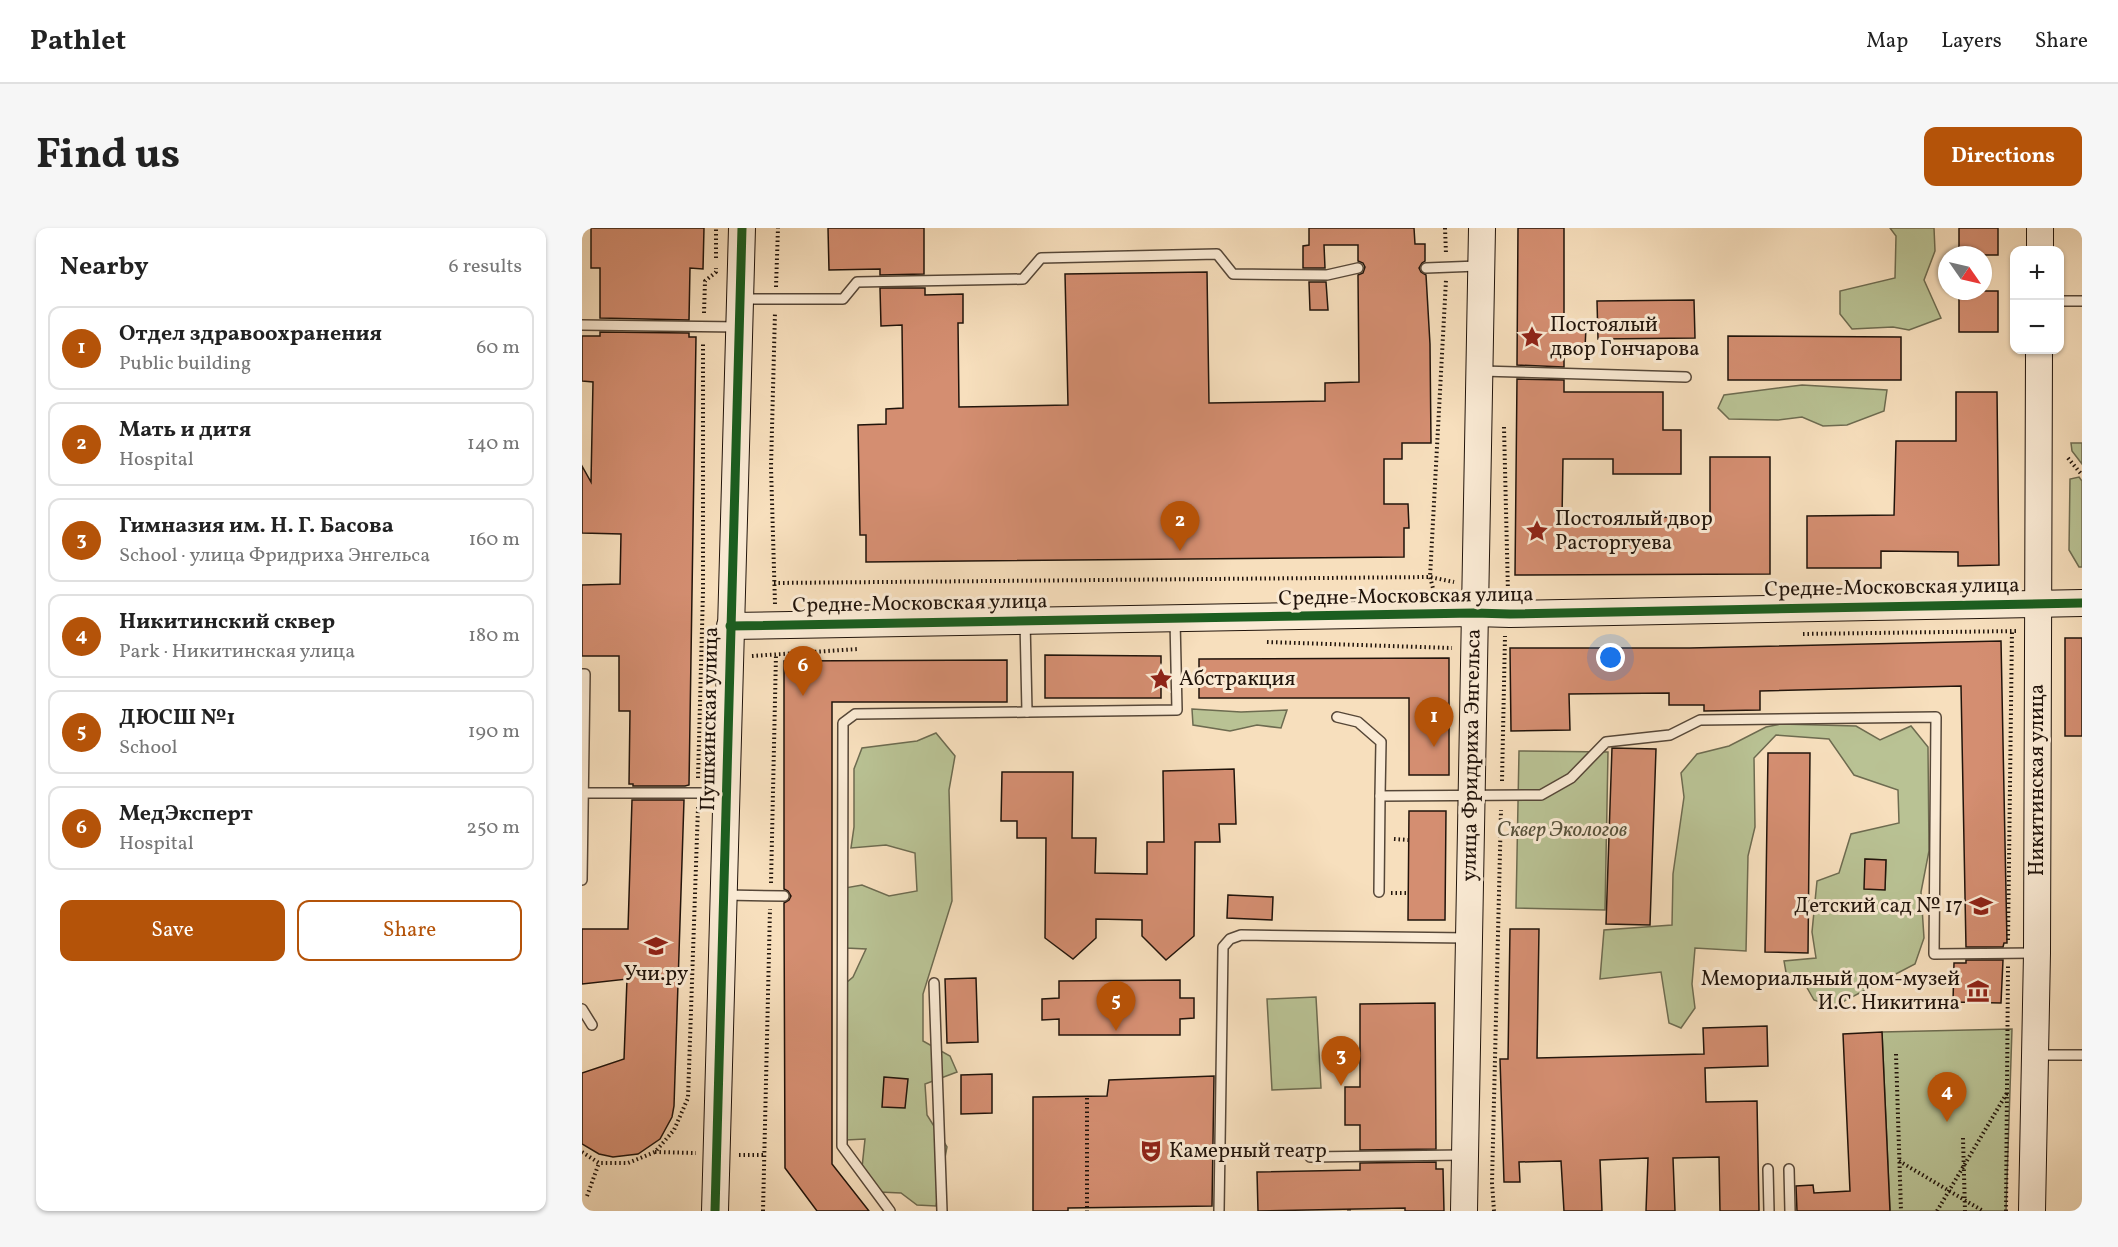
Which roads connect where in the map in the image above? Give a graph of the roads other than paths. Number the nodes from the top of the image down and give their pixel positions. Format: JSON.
{"nodes":[{"id":1,"x":742,"y":228,"type":"edge"},
{"id":2,"x":1482,"y":228,"type":"edge"},
{"id":3,"x":2040,"y":228,"type":"edge"},
{"id":4,"x":2040,"y":246,"type":"edge"},
{"id":5,"x":1481,"y":266,"type":"junction"},
{"id":6,"x":1358,"y":268,"type":"dead end"},
{"id":7,"x":1426,"y":268,"type":"dead end"},
{"id":8,"x":741,"y":299,"type":"junction"},
{"id":9,"x":2064,"y":301,"type":"edge"},
{"id":10,"x":2082,"y":301,"type":"edge"},
{"id":11,"x":582,"y":324,"type":"edge"},
{"id":12,"x":740,"y":327,"type":"junction"},
{"id":13,"x":2039,"y":354,"type":"edge"},
{"id":14,"x":1478,"y":371,"type":"junction"},
{"id":15,"x":1686,"y":377,"type":"dead end"},
{"id":16,"x":2038,"y":603,"type":"junction"},
{"id":17,"x":2082,"y":603,"type":"edge"},
{"id":18,"x":1474,"y":613,"type":"junction"},
{"id":19,"x":1175,"y":618,"type":"junction"},
{"id":20,"x":1025,"y":621,"type":"junction"},
{"id":21,"x":730,"y":626,"type":"junction"},
{"id":22,"x":582,"y":674,"type":"edge"},
{"id":23,"x":1027,"y":712,"type":"junction"},
{"id":24,"x":1337,"y":717,"type":"dead end"},
{"id":25,"x":583,"y":793,"type":"edge"},
{"id":26,"x":727,"y":793,"type":"junction"},
{"id":27,"x":1380,"y":796,"type":"junction"},
{"id":28,"x":1472,"y":797,"type":"junction"},
{"id":29,"x":582,"y":880,"type":"edge"},
{"id":30,"x":1378,"y":892,"type":"dead end"},
{"id":31,"x":723,"y":895,"type":"junction"},
{"id":32,"x":784,"y":896,"type":"dead end"},
{"id":33,"x":832,"y":897,"type":"dead end"},
{"id":34,"x":843,"y":898,"type":"junction"},
{"id":35,"x":1470,"y":938,"type":"junction"},
{"id":36,"x":2037,"y":953,"type":"junction"},
{"id":37,"x":934,"y":982,"type":"dead end"},
{"id":38,"x":582,"y":1009,"type":"edge"},
{"id":39,"x":592,"y":1025,"type":"dead end"},
{"id":40,"x":2035,"y":1055,"type":"junction"},
{"id":41,"x":2082,"y":1055,"type":"edge"},
{"id":42,"x":716,"y":1154,"type":"junction"},
{"id":43,"x":1465,"y":1155,"type":"junction"},
{"id":44,"x":1310,"y":1156,"type":"dead end"},
{"id":45,"x":1768,"y":1168,"type":"dead end"},
{"id":46,"x":1788,"y":1169,"type":"dead end"},
{"id":47,"x":1219,"y":1210,"type":"edge"},
{"id":48,"x":699,"y":1211,"type":"edge"},
{"id":49,"x":715,"y":1211,"type":"edge"},
{"id":50,"x":890,"y":1211,"type":"edge"},
{"id":51,"x":942,"y":1211,"type":"edge"},
{"id":52,"x":1464,"y":1211,"type":"edge"},
{"id":53,"x":1769,"y":1211,"type":"edge"},
{"id":54,"x":1790,"y":1211,"type":"edge"},
{"id":55,"x":2032,"y":1211,"type":"edge"}],
"edges":[{"from":1,"to":8,"type":"street","name":"Пушкинская улица"},
{"from":2,"to":5,"type":"street","name":"улица Фридриха Энгельса"},
{"from":3,"to":4,"type":"street"},
{"from":5,"to":7,"type":"lane"},
{"from":5,"to":14,"type":"street","name":"улица Фридриха Энгельса"},
{"from":6,"to":8,"type":"lane"},
{"from":8,"to":12,"type":"street","name":"Пушкинская улица"},
{"from":9,"to":10,"type":"lane"},
{"from":11,"to":12,"type":"lane"},
{"from":12,"to":21,"type":"street","name":"Пушкинская улица"},
{"from":13,"to":16,"type":"street","name":"Никитинская улица"},
{"from":14,"to":15,"type":"lane"},
{"from":14,"to":18,"type":"street","name":"улица Фридриха Энгельса"},
{"from":16,"to":17,"type":"street","name":"Средне-Московская улица"},
{"from":16,"to":18,"type":"street","name":"Средне-Московская улица"},
{"from":16,"to":36,"type":"street","name":"Никитинская улица"},
{"from":18,"to":19,"type":"street","name":"Средне-Московская улица"},
{"from":18,"to":28,"type":"street","name":"улица Фридриха Энгельса"},
{"from":19,"to":20,"type":"street","name":"Средне-Московская улица"},
{"from":19,"to":23,"type":"lane"},
{"from":20,"to":21,"type":"street","name":"Средне-Московская улица"},
{"from":20,"to":23,"type":"lane"},
{"from":21,"to":26,"type":"street","name":"Пушкинская улица"},
{"from":22,"to":25,"type":"lane"},
{"from":23,"to":34,"type":"lane"},
{"from":24,"to":27,"type":"lane"},
{"from":25,"to":26,"type":"lane"},
{"from":25,"to":29,"type":"lane"},
{"from":26,"to":31,"type":"street","name":"Пушкинская улица"},
{"from":27,"to":28,"type":"lane"},
{"from":27,"to":30,"type":"lane"},
{"from":28,"to":35,"type":"street","name":"улица Фридриха Энгельса"},
{"from":28,"to":36,"type":"lane"},
{"from":31,"to":32,"type":"lane"},
{"from":31,"to":42,"type":"street","name":"Пушкинская улица"},
{"from":33,"to":34,"type":"lane"},
{"from":34,"to":50,"type":"lane"},
{"from":35,"to":43,"type":"street","name":"улица Фридриха Энгельса"},
{"from":35,"to":47,"type":"lane"},
{"from":36,"to":40,"type":"street","name":"Никитинская улица"},
{"from":37,"to":51,"type":"lane"},
{"from":38,"to":39,"type":"lane"},
{"from":40,"to":41,"type":"lane"},
{"from":40,"to":55,"type":"street","name":"Никитинская улица"},
{"from":42,"to":48,"type":"street"},
{"from":42,"to":49,"type":"street","name":"Пушкинская улица"},
{"from":43,"to":44,"type":"lane"},
{"from":43,"to":52,"type":"street","name":"улица Фридриха Энгельса"},
{"from":45,"to":53,"type":"lane"},
{"from":46,"to":54,"type":"lane"}]}
